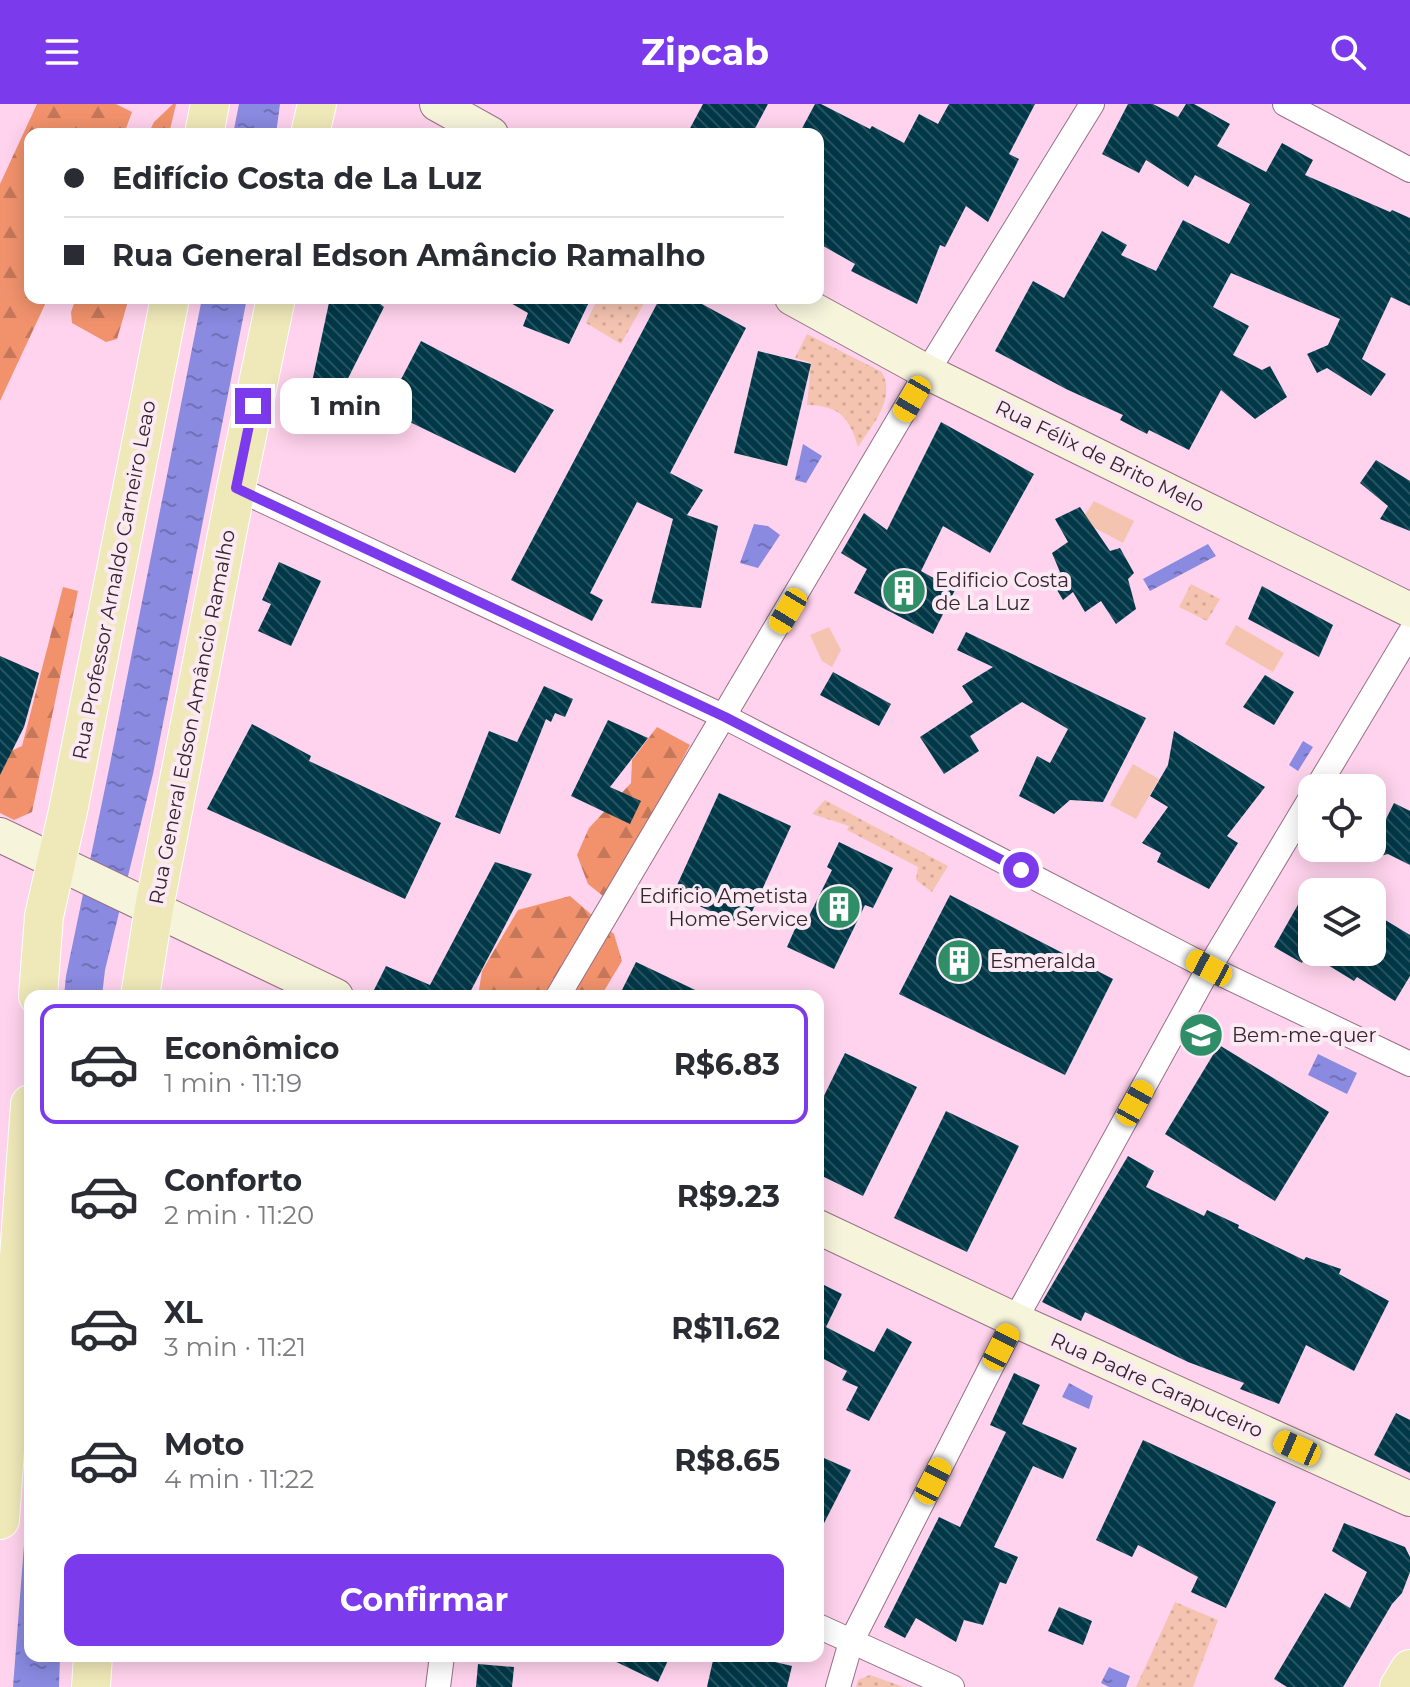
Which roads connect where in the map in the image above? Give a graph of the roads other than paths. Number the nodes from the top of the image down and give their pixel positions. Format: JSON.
{"nodes":[{"id":1,"x":210,"y":104,"type":"edge"},
{"id":2,"x":317,"y":104,"type":"edge"},
{"id":3,"x":437,"y":104,"type":"edge"},
{"id":4,"x":1092,"y":104,"type":"edge"},
{"id":5,"x":1285,"y":104,"type":"edge"},
{"id":6,"x":205,"y":128,"type":"edge"},
{"id":7,"x":311,"y":128,"type":"edge"},
{"id":8,"x":480,"y":128,"type":"edge"},
{"id":9,"x":1410,"y":170,"type":"edge"},
{"id":10,"x":169,"y":304,"type":"edge"},
{"id":11,"x":275,"y":304,"type":"edge"},
{"id":12,"x":803,"y":304,"type":"edge"},
{"id":13,"x":927,"y":372,"type":"junction"},
{"id":14,"x":236,"y":488,"type":"junction"},
{"id":15,"x":1410,"y":610,"type":"edge"},
{"id":16,"x":1410,"y":633,"type":"edge"},
{"id":17,"x":725,"y":717,"type":"junction"},
{"id":18,"x":1325,"y":774,"type":"edge"},
{"id":19,"x":1298,"y":819,"type":"edge"},
{"id":20,"x":0,"y":835,"type":"edge"},
{"id":21,"x":71,"y":868,"type":"junction"},
{"id":22,"x":151,"y":906,"type":"junction"},
{"id":23,"x":1209,"y":968,"type":"junction"},
{"id":24,"x":38,"y":990,"type":"edge"},
{"id":25,"x":141,"y":990,"type":"edge"},
{"id":26,"x":324,"y":990,"type":"edge"},
{"id":27,"x":562,"y":990,"type":"edge"},
{"id":28,"x":1410,"y":1064,"type":"edge"},
{"id":29,"x":24,"y":1187,"type":"edge"},
{"id":30,"x":824,"y":1230,"type":"edge"},
{"id":31,"x":1015,"y":1320,"type":"junction"},
{"id":32,"x":1410,"y":1499,"type":"edge"},
{"id":33,"x":0,"y":1520,"type":"edge"},
{"id":34,"x":824,"y":1629,"type":"edge"},
{"id":35,"x":851,"y":1642,"type":"junction"},
{"id":36,"x":93,"y":1662,"type":"edge"},
{"id":37,"x":441,"y":1662,"type":"edge"},
{"id":38,"x":1410,"y":1669,"type":"edge"},
{"id":39,"x":91,"y":1687,"type":"edge"},
{"id":40,"x":438,"y":1687,"type":"edge"},
{"id":41,"x":838,"y":1687,"type":"edge"},
{"id":42,"x":952,"y":1687,"type":"edge"},
{"id":43,"x":1399,"y":1687,"type":"edge"}],
"edges":[{"from":1,"to":6,"type":"main road"},
{"from":2,"to":7,"type":"main road"},
{"from":3,"to":8,"type":"street"},
{"from":4,"to":13,"type":"street"},
{"from":5,"to":9,"type":"street"},
{"from":10,"to":21,"type":"main road","name":"Rua Professor Arnaldo Carneiro Leao"},
{"from":11,"to":14,"type":"main road","name":"Rua General Edson Amâncio Ramalho"},
{"from":12,"to":13,"type":"street","name":"Rua Félix de Brito Melo"},
{"from":13,"to":15,"type":"street","name":"Rua Félix de Brito Melo"},
{"from":13,"to":17,"type":"street"},
{"from":14,"to":17,"type":"street"},
{"from":14,"to":22,"type":"main road","name":"Rua General Edson Amâncio Ramalho"},
{"from":16,"to":18,"type":"street"},
{"from":17,"to":23,"type":"street"},
{"from":17,"to":27,"type":"street"},
{"from":19,"to":23,"type":"street"},
{"from":20,"to":21,"type":"street"},
{"from":21,"to":22,"type":"street"},
{"from":21,"to":24,"type":"main road","name":"Rua Professor Arnaldo Carneiro Leao"},
{"from":22,"to":25,"type":"main road","name":"Rua General Edson Amâncio Ramalho"},
{"from":22,"to":26,"type":"street"},
{"from":23,"to":28,"type":"street"},
{"from":23,"to":31,"type":"street"},
{"from":29,"to":33,"type":"main road"},
{"from":30,"to":31,"type":"street","name":"Rua Padre Carapuceiro"},
{"from":31,"to":32,"type":"street","name":"Rua Padre Carapuceiro"},
{"from":31,"to":35,"type":"street"},
{"from":34,"to":35,"type":"street"},
{"from":35,"to":41,"type":"street"},
{"from":35,"to":42,"type":"street"},
{"from":36,"to":39,"type":"main road"},
{"from":37,"to":40,"type":"street"},
{"from":38,"to":43,"type":"main road"}]}
